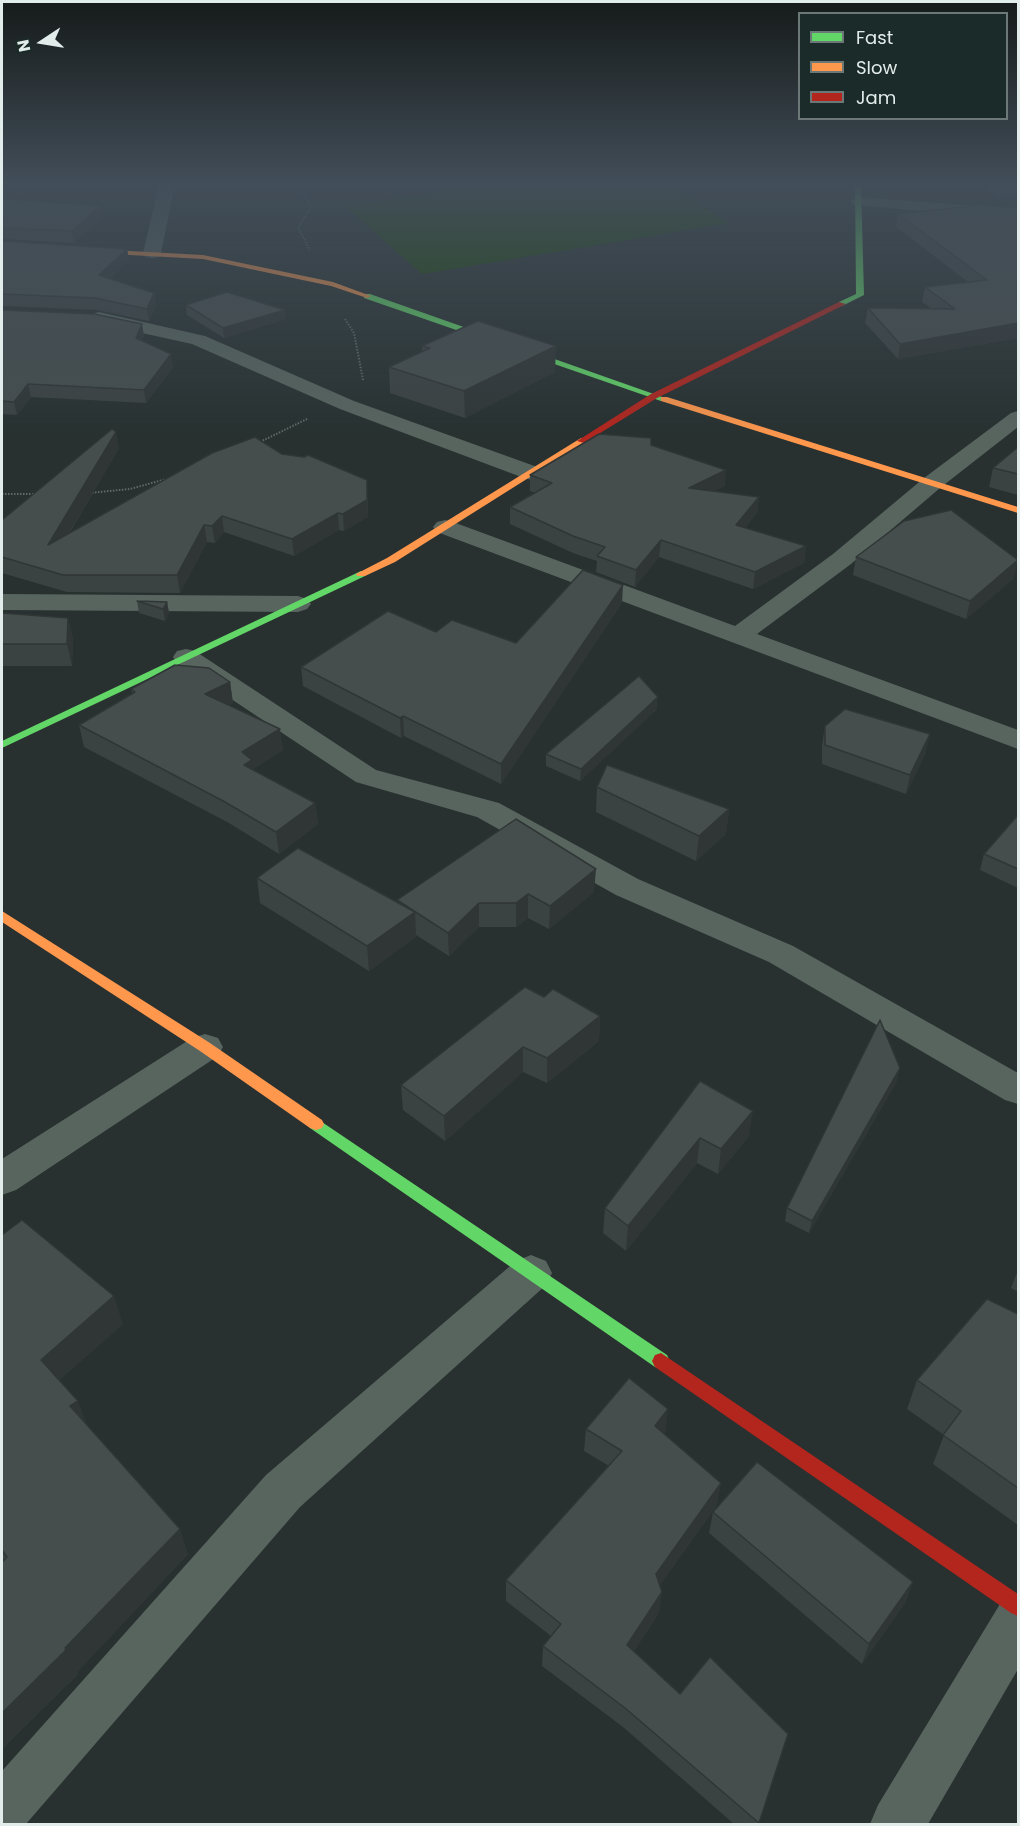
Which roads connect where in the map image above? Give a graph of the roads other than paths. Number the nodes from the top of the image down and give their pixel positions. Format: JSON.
{"nodes":[{"id":1,"x":262,"y":269,"type":"edge"},
{"id":2,"x":860,"y":269,"type":"edge"},
{"id":3,"x":85,"y":317,"type":"edge"},
{"id":4,"x":654,"y":396,"type":"junction"},
{"id":5,"x":1018,"y":417,"type":"edge"},
{"id":6,"x":532,"y":472,"type":"junction"},
{"id":7,"x":932,"y":483,"type":"junction"},
{"id":8,"x":1018,"y":510,"type":"edge"},
{"id":9,"x":445,"y":527,"type":"junction"},
{"id":10,"x":2,"y":602,"type":"edge"},
{"id":11,"x":298,"y":604,"type":"junction"},
{"id":12,"x":738,"y":636,"type":"junction"},
{"id":13,"x":186,"y":657,"type":"junction"},
{"id":14,"x":1018,"y":740,"type":"edge"},
{"id":15,"x":2,"y":745,"type":"edge"},
{"id":16,"x":2,"y":916,"type":"edge"},
{"id":17,"x":205,"y":1047,"type":"junction"},
{"id":18,"x":1018,"y":1090,"type":"edge"},
{"id":19,"x":2,"y":1179,"type":"edge"},
{"id":20,"x":531,"y":1273,"type":"junction"},
{"id":21,"x":1018,"y":1606,"type":"edge"},
{"id":22,"x":1018,"y":1622,"type":"edge"},
{"id":23,"x":2,"y":1811,"type":"edge"},
{"id":24,"x":897,"y":1824,"type":"edge"}],
"edges":[{"from":1,"to":4,"type":"street"},
{"from":2,"to":4,"type":"street"},
{"from":3,"to":6,"type":"street"},
{"from":4,"to":6,"type":"street"},
{"from":4,"to":7,"type":"street"},
{"from":5,"to":7,"type":"street"},
{"from":6,"to":9,"type":"street"},
{"from":7,"to":8,"type":"street"},
{"from":7,"to":12,"type":"street"},
{"from":9,"to":11,"type":"street"},
{"from":9,"to":12,"type":"street"},
{"from":10,"to":11,"type":"street"},
{"from":11,"to":13,"type":"street"},
{"from":12,"to":14,"type":"street"},
{"from":13,"to":15,"type":"street"},
{"from":13,"to":18,"type":"street"},
{"from":16,"to":17,"type":"street"},
{"from":17,"to":19,"type":"street"},
{"from":17,"to":20,"type":"street"},
{"from":20,"to":21,"type":"street"},
{"from":20,"to":23,"type":"street"},
{"from":22,"to":24,"type":"street"}]}
